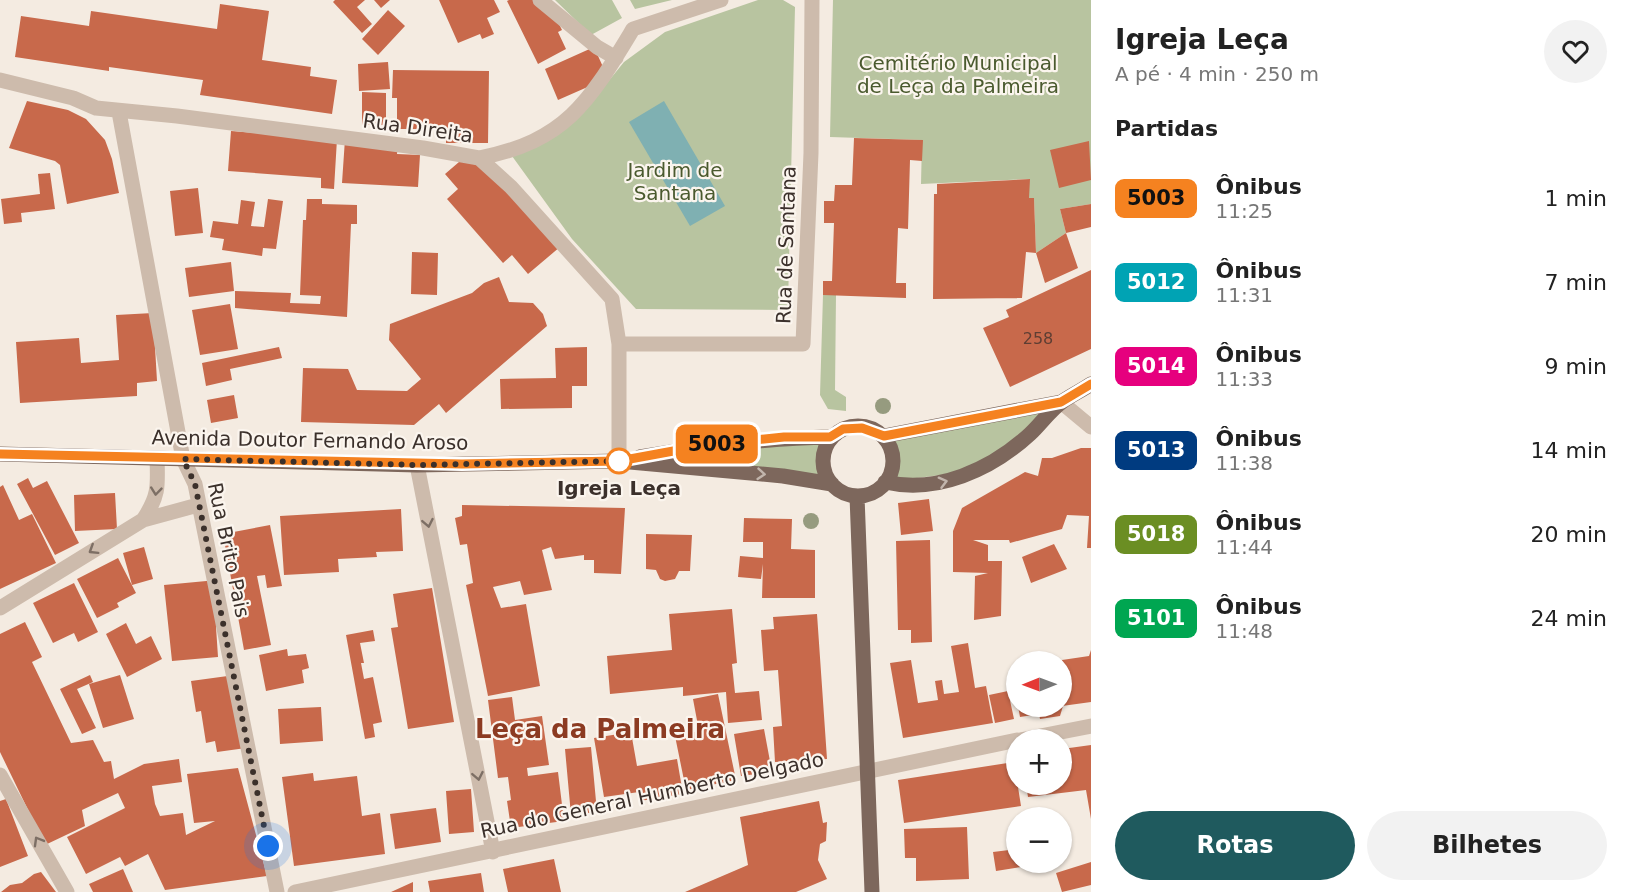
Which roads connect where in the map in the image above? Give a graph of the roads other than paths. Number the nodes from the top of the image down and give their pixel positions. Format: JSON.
{"nodes":[{"id":1,"x":540,"y":0,"type":"edge"},
{"id":2,"x":721,"y":0,"type":"edge"},
{"id":3,"x":812,"y":0,"type":"edge"},
{"id":4,"x":616,"y":58,"type":"junction"},
{"id":5,"x":0,"y":80,"type":"edge"},
{"id":6,"x":119,"y":111,"type":"junction"},
{"id":7,"x":479,"y":158,"type":"junction"},
{"id":8,"x":619,"y":344,"type":"junction"},
{"id":9,"x":1091,"y":384,"type":"edge"},
{"id":10,"x":1061,"y":402,"type":"junction"},
{"id":11,"x":1091,"y":427,"type":"edge"},
{"id":12,"x":884,"y":436,"type":"junction"},
{"id":13,"x":830,"y":437,"type":"junction"},
{"id":14,"x":0,"y":454,"type":"edge"},
{"id":15,"x":157,"y":459,"type":"junction"},
{"id":16,"x":183,"y":459,"type":"junction"},
{"id":17,"x":619,"y":461,"type":"junction"},
{"id":18,"x":417,"y":465,"type":"junction"},
{"id":19,"x":885,"y":482,"type":"junction"},
{"id":20,"x":832,"y":484,"type":"junction"},
{"id":21,"x":857,"y":496,"type":"junction"},
{"id":22,"x":198,"y":505,"type":"junction"},
{"id":23,"x":143,"y":519,"type":"junction"},
{"id":24,"x":0,"y":608,"type":"edge"},
{"id":25,"x":1091,"y":726,"type":"edge"},
{"id":26,"x":1072,"y":730,"type":"edge"},
{"id":27,"x":1006,"y":743,"type":"edge"},
{"id":28,"x":867,"y":770,"type":"junction"},
{"id":29,"x":0,"y":775,"type":"edge"},
{"id":30,"x":493,"y":852,"type":"junction"},
{"id":31,"x":67,"y":892,"type":"edge"},
{"id":32,"x":277,"y":892,"type":"edge"},
{"id":33,"x":295,"y":892,"type":"edge"},
{"id":34,"x":872,"y":892,"type":"edge"}],
"edges":[{"from":1,"to":4,"type":"street"},
{"from":2,"to":4,"type":"street"},
{"from":3,"to":8,"type":"street","name":"Rua de Santana"},
{"from":4,"to":7,"type":"street"},
{"from":5,"to":6,"type":"street","name":"Rua Direita"},
{"from":6,"to":7,"type":"street","name":"Rua Direita"},
{"from":6,"to":16,"type":"street","name":"Rua Brito Pais"},
{"from":7,"to":8,"type":"street","name":"Rua Direita"},
{"from":8,"to":17,"type":"street","name":"Rua Direita"},
{"from":9,"to":10,"type":"main road"},
{"from":10,"to":11,"type":"street"},
{"from":10,"to":12,"type":"main road"},
{"from":19,"to":10,"type":"main road","one_way":true},
{"from":12,"to":13,"type":"main road"},
{"from":12,"to":19,"type":"main road"},
{"from":13,"to":17,"type":"main road","name":"Avenida Doutor Fernando Aroso"},
{"from":13,"to":20,"type":"main road"},
{"from":14,"to":15,"type":"main road","name":"Avenida Doutor Fernando Aroso"},
{"from":15,"to":16,"type":"main road","name":"Avenida Doutor Fernando Aroso"},
{"from":15,"to":23,"type":"street","one_way":true},
{"from":16,"to":18,"type":"main road","name":"Avenida Doutor Fernando Aroso"},
{"from":16,"to":22,"type":"street","name":"Rua Brito Pais"},
{"from":17,"to":18,"type":"main road","name":"Avenida Doutor Fernando Aroso"},
{"from":17,"to":20,"type":"main road","name":"Avenida Doutor Fernando Aroso","one_way":true},
{"from":18,"to":30,"type":"street","one_way":true},
{"from":19,"to":21,"type":"main road"},
{"from":20,"to":21,"type":"main road"},
{"from":21,"to":28,"type":"main road"},
{"from":22,"to":23,"type":"street"},
{"from":22,"to":32,"type":"street","name":"Rua Brito Pais"},
{"from":23,"to":24,"type":"street","one_way":true},
{"from":25,"to":26,"type":"street","name":"Rua do General Humberto Delgado"},
{"from":27,"to":28,"type":"street","name":"Rua do General Humberto Delgado"},
{"from":28,"to":30,"type":"street","name":"Rua do General Humberto Delgado"},
{"from":28,"to":34,"type":"main road"},
{"from":31,"to":29,"type":"street","one_way":true},
{"from":30,"to":33,"type":"street","name":"Rua do General Humberto Delgado"}]}
